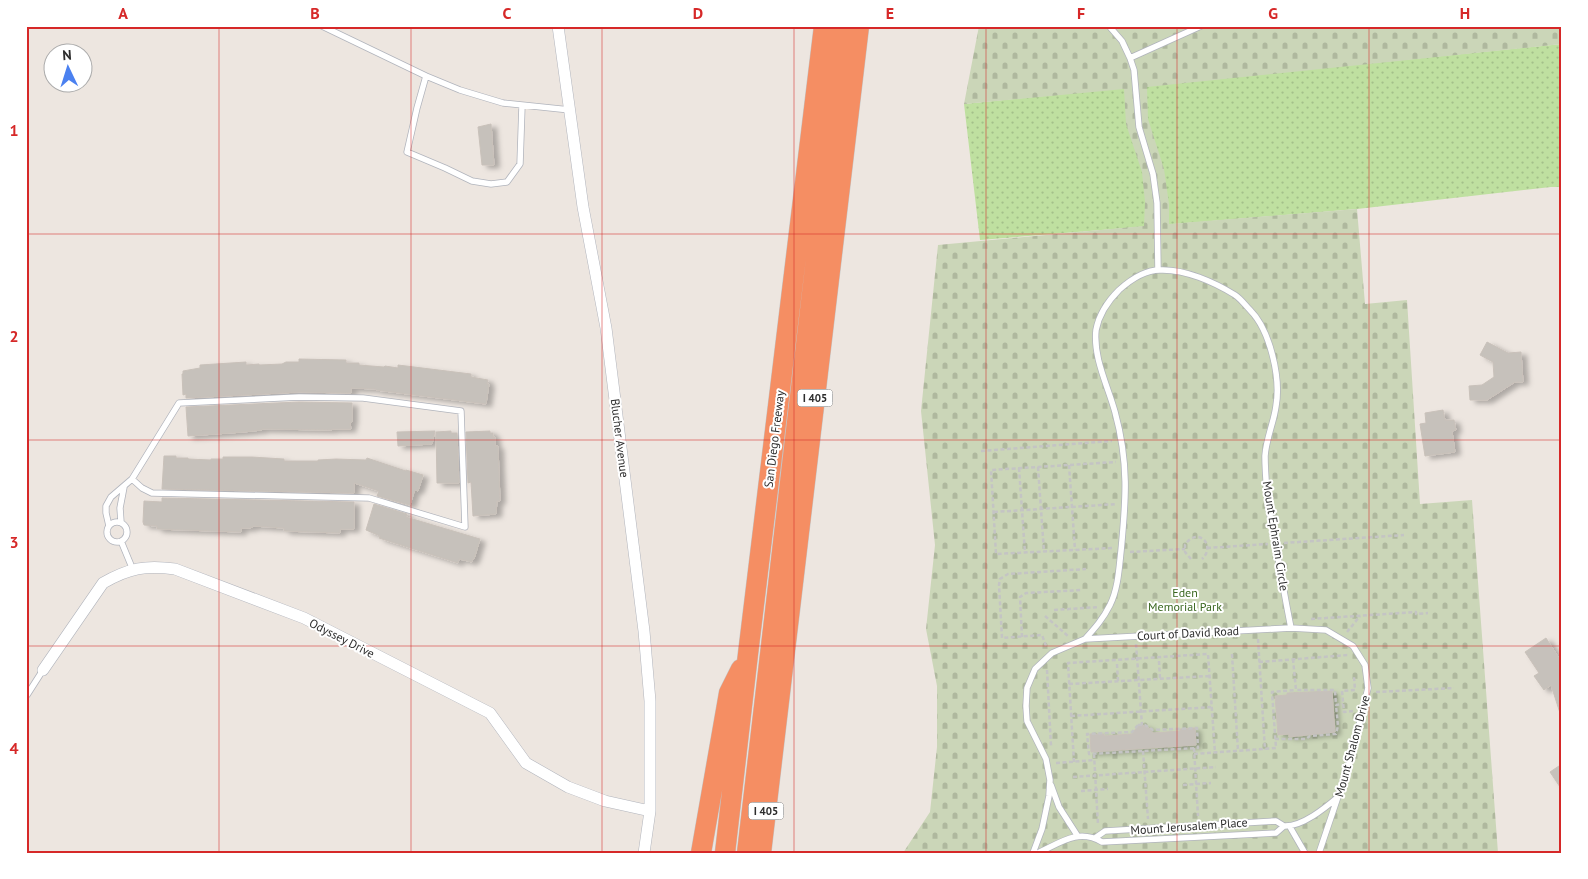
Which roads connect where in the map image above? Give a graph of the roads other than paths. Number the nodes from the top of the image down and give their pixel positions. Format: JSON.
{"nodes":[{"id":1,"x":322,"y":26,"type":"edge"},
{"id":2,"x":558,"y":26,"type":"edge"},
{"id":3,"x":824,"y":26,"type":"edge"},
{"id":4,"x":843,"y":26,"type":"edge"},
{"id":5,"x":860,"y":26,"type":"edge"},
{"id":6,"x":1109,"y":26,"type":"edge"},
{"id":7,"x":1201,"y":26,"type":"edge"},
{"id":8,"x":1130,"y":58,"type":"junction"},
{"id":9,"x":426,"y":76,"type":"junction"},
{"id":10,"x":522,"y":106,"type":"junction"},
{"id":11,"x":570,"y":110,"type":"junction"},
{"id":12,"x":1158,"y":270,"type":"junction"},
{"id":13,"x":132,"y":479,"type":"junction"},
{"id":14,"x":124,"y":487,"type":"junction"},
{"id":15,"x":121,"y":522,"type":"junction"},
{"id":16,"x":109,"y":526,"type":"junction"},
{"id":17,"x":121,"y":541,"type":"junction"},
{"id":18,"x":133,"y":570,"type":"junction"},
{"id":19,"x":1291,"y":628,"type":"junction"},
{"id":20,"x":1085,"y":639,"type":"junction"},
{"id":21,"x":748,"y":654,"type":"junction"},
{"id":22,"x":43,"y":670,"type":"joint"},
{"id":23,"x":26,"y":695,"type":"edge"},
{"id":24,"x":1050,"y":780,"type":"junction"},
{"id":25,"x":1339,"y":795,"type":"junction"},
{"id":26,"x":650,"y":811,"type":"junction"},
{"id":27,"x":1287,"y":826,"type":"junction"},
{"id":28,"x":1077,"y":835,"type":"junction"},
{"id":29,"x":1097,"y":837,"type":"junction"},
{"id":30,"x":644,"y":853,"type":"edge"},
{"id":31,"x":701,"y":853,"type":"edge"},
{"id":32,"x":725,"y":853,"type":"edge"},
{"id":33,"x":747,"y":853,"type":"edge"},
{"id":34,"x":761,"y":853,"type":"edge"},
{"id":35,"x":1033,"y":853,"type":"edge"},
{"id":36,"x":1038,"y":853,"type":"edge"},
{"id":37,"x":1304,"y":853,"type":"edge"},
{"id":38,"x":1319,"y":853,"type":"edge"}],
"edges":[{"from":1,"to":9,"type":"lane"},
{"from":2,"to":11,"type":"street","name":"Blucher Avenue"},
{"from":3,"to":21,"type":"highway","name":"San Diego Freeway","number":"I 405"},
{"from":4,"to":33,"type":"highway"},
{"from":5,"to":34,"type":"highway","number":"I 405"},
{"from":6,"to":8,"type":"lane"},
{"from":7,"to":8,"type":"lane"},
{"from":8,"to":12,"type":"lane"},
{"from":9,"to":10,"type":"lane"},
{"from":9,"to":10,"type":"lane"},
{"from":10,"to":11,"type":"lane"},
{"from":11,"to":26,"type":"street","name":"Blucher Avenue"},
{"from":12,"to":19,"type":"lane","name":"Mount Ephraim Circle"},
{"from":12,"to":20,"type":"lane","name":"Mount Ephraim Circle"},
{"from":13,"to":13,"type":"lane"},
{"from":13,"to":14,"type":"lane"},
{"from":14,"to":15,"type":"lane"},
{"from":14,"to":16,"type":"lane"},
{"from":15,"to":16,"type":"lane"},
{"from":15,"to":17,"type":"lane"},
{"from":16,"to":17,"type":"lane"},
{"from":17,"to":18,"type":"lane"},
{"from":18,"to":22,"type":"street","name":"Odyssey Drive"},
{"from":18,"to":26,"type":"street","name":"Odyssey Drive"},
{"from":19,"to":20,"type":"lane","name":"Court of David Road"},
{"from":19,"to":25,"type":"lane","name":"Mount Shalom Drive"},
{"from":20,"to":24,"type":"lane"},
{"from":21,"to":31,"type":"highway"},
{"from":21,"to":32,"type":"highway","name":"San Diego Freeway","number":"I 405"},
{"from":22,"to":23,"type":"lane"},
{"from":24,"to":28,"type":"lane"},
{"from":24,"to":35,"type":"lane"},
{"from":25,"to":27,"type":"lane","name":"Mount Jerusalem Place"},
{"from":25,"to":38,"type":"lane","name":"Mount Shalom Drive"},
{"from":26,"to":30,"type":"street","name":"Blucher Avenue"},
{"from":27,"to":29,"type":"lane","name":"Mount Jerusalem Place"},
{"from":27,"to":29,"type":"lane","name":"Mount Jerusalem Place"},
{"from":27,"to":37,"type":"lane"},
{"from":28,"to":29,"type":"lane","name":"Mount Jerusalem Place"},
{"from":28,"to":36,"type":"lane"}]}
